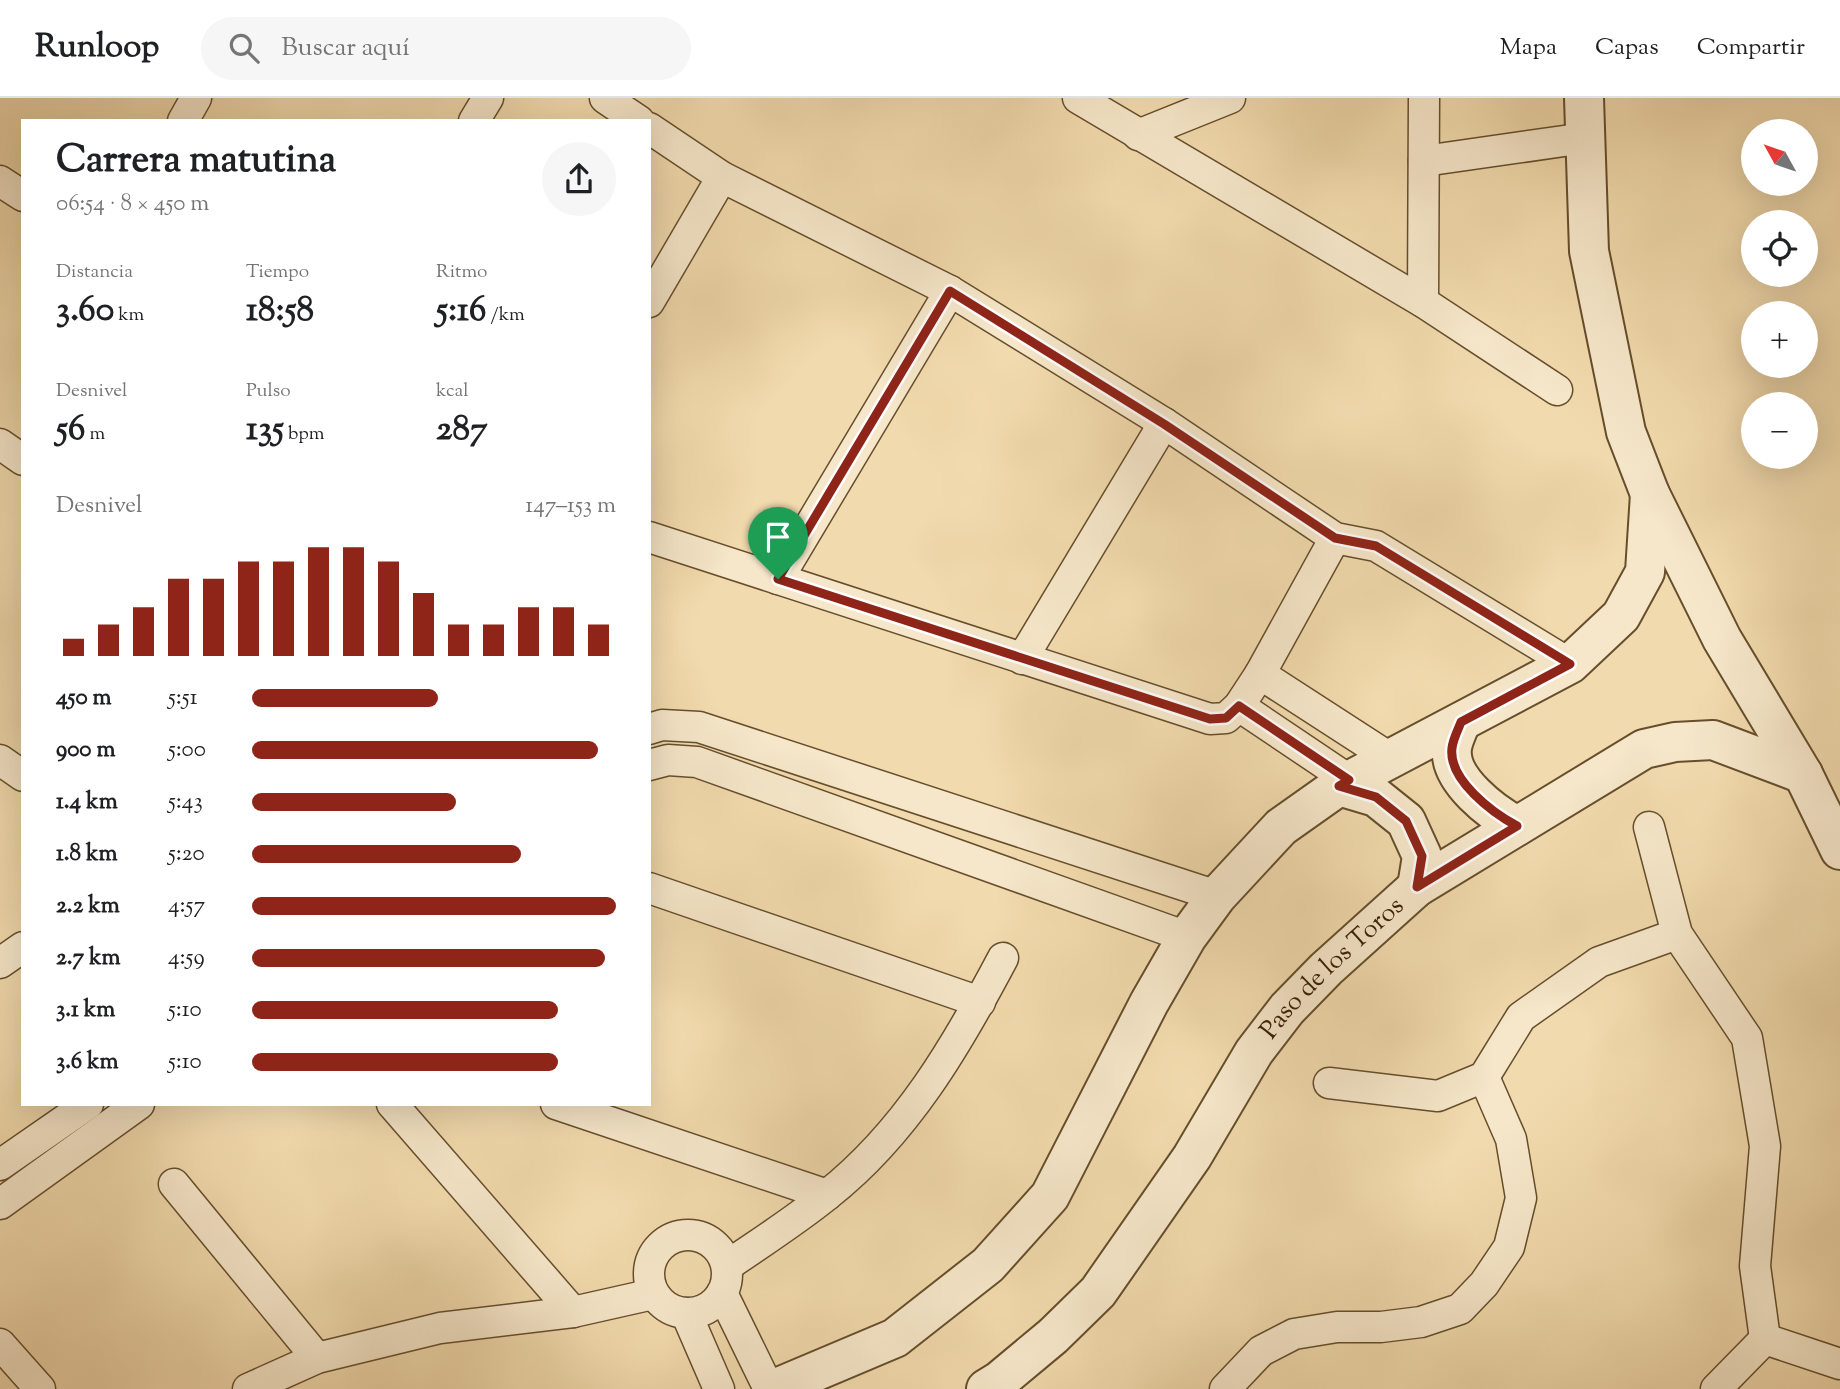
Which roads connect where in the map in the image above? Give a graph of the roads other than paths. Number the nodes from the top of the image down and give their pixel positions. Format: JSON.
{"nodes":[{"id":1,"x":196,"y":98,"type":"edge"},
{"id":2,"x":488,"y":98,"type":"edge"},
{"id":3,"x":605,"y":98,"type":"edge"},
{"id":4,"x":1078,"y":98,"type":"edge"},
{"id":5,"x":1230,"y":98,"type":"edge"},
{"id":6,"x":1424,"y":98,"type":"edge"},
{"id":7,"x":1584,"y":98,"type":"edge"},
{"id":8,"x":184,"y":119,"type":"edge"},
{"id":9,"x":475,"y":119,"type":"edge"},
{"id":10,"x":636,"y":119,"type":"edge"},
{"id":11,"x":651,"y":129,"type":"edge"},
{"id":12,"x":1138,"y":135,"type":"junction"},
{"id":13,"x":1585,"y":138,"type":"junction"},
{"id":14,"x":1424,"y":161,"type":"junction"},
{"id":15,"x":722,"y":177,"type":"junction"},
{"id":16,"x":0,"y":181,"type":"edge"},
{"id":17,"x":21,"y":195,"type":"edge"},
{"id":18,"x":950,"y":291,"type":"junction"},
{"id":19,"x":651,"y":299,"type":"edge"},
{"id":20,"x":1423,"y":302,"type":"junction"},
{"id":21,"x":1557,"y":390,"type":"dead end"},
{"id":22,"x":1164,"y":424,"type":"junction"},
{"id":23,"x":0,"y":444,"type":"edge"},
{"id":24,"x":21,"y":459,"type":"edge"},
{"id":25,"x":1650,"y":494,"type":"junction"},
{"id":26,"x":651,"y":538,"type":"edge"},
{"id":27,"x":1335,"y":538,"type":"junction"},
{"id":28,"x":778,"y":579,"type":"junction"},
{"id":29,"x":1022,"y":659,"type":"junction"},
{"id":30,"x":1570,"y":664,"type":"junction"},
{"id":31,"x":1260,"y":674,"type":"junction"},
{"id":32,"x":1239,"y":706,"type":"junction"},
{"id":33,"x":1461,"y":722,"type":"junction"},
{"id":34,"x":651,"y":728,"type":"edge"},
{"id":35,"x":1390,"y":758,"type":"junction"},
{"id":36,"x":0,"y":760,"type":"edge"},
{"id":37,"x":651,"y":764,"type":"edge"},
{"id":38,"x":1803,"y":774,"type":"junction"},
{"id":39,"x":21,"y":775,"type":"edge"},
{"id":40,"x":1344,"y":783,"type":"junction"},
{"id":41,"x":1517,"y":826,"type":"junction"},
{"id":42,"x":1649,"y":827,"type":"dead end"},
{"id":43,"x":1840,"y":850,"type":"edge"},
{"id":44,"x":1417,"y":887,"type":"junction"},
{"id":45,"x":651,"y":889,"type":"edge"},
{"id":46,"x":1217,"y":896,"type":"junction"},
{"id":47,"x":1677,"y":934,"type":"junction"},
{"id":48,"x":1187,"y":937,"type":"junction"},
{"id":49,"x":21,"y":948,"type":"edge"},
{"id":50,"x":1003,"y":958,"type":"dead end"},
{"id":51,"x":0,"y":963,"type":"edge"},
{"id":52,"x":980,"y":1002,"type":"junction"},
{"id":53,"x":1484,"y":1077,"type":"junction"},
{"id":54,"x":1329,"y":1083,"type":"dead end"},
{"id":55,"x":85,"y":1106,"type":"edge"},
{"id":56,"x":136,"y":1106,"type":"edge"},
{"id":57,"x":394,"y":1106,"type":"edge"},
{"id":58,"x":562,"y":1106,"type":"edge"},
{"id":59,"x":0,"y":1165,"type":"edge"},
{"id":60,"x":174,"y":1184,"type":"dead end"},
{"id":61,"x":827,"y":1195,"type":"junction"},
{"id":62,"x":0,"y":1203,"type":"edge"},
{"id":63,"x":725,"y":1280,"type":"junction"},
{"id":64,"x":653,"y":1294,"type":"junction"},
{"id":65,"x":573,"y":1312,"type":"junction"},
{"id":66,"x":686,"y":1313,"type":"junction"},
{"id":67,"x":1765,"y":1339,"type":"junction"},
{"id":68,"x":0,"y":1344,"type":"edge"},
{"id":69,"x":317,"y":1358,"type":"junction"},
{"id":70,"x":1840,"y":1364,"type":"edge"},
{"id":71,"x":28,"y":1385,"type":"edge"},
{"id":72,"x":248,"y":1389,"type":"edge"},
{"id":73,"x":719,"y":1389,"type":"edge"},
{"id":74,"x":772,"y":1389,"type":"edge"},
{"id":75,"x":986,"y":1389,"type":"edge"},
{"id":76,"x":1225,"y":1389,"type":"edge"},
{"id":77,"x":1716,"y":1389,"type":"edge"}],
"edges":[{"from":1,"to":8,"type":"street"},
{"from":2,"to":9,"type":"street"},
{"from":3,"to":10,"type":"street"},
{"from":4,"to":12,"type":"street"},
{"from":5,"to":12,"type":"street"},
{"from":6,"to":14,"type":"street"},
{"from":7,"to":13,"type":"street"},
{"from":11,"to":15,"type":"street"},
{"from":12,"to":20,"type":"street"},
{"from":13,"to":14,"type":"street"},
{"from":13,"to":25,"type":"street"},
{"from":14,"to":20,"type":"street"},
{"from":15,"to":18,"type":"street"},
{"from":15,"to":19,"type":"street"},
{"from":16,"to":17,"type":"street"},
{"from":18,"to":22,"type":"street"},
{"from":18,"to":28,"type":"street"},
{"from":20,"to":21,"type":"street"},
{"from":22,"to":27,"type":"street"},
{"from":22,"to":29,"type":"street"},
{"from":23,"to":24,"type":"street"},
{"from":25,"to":30,"type":"street"},
{"from":25,"to":38,"type":"street"},
{"from":26,"to":28,"type":"street"},
{"from":27,"to":30,"type":"street"},
{"from":27,"to":31,"type":"street"},
{"from":28,"to":29,"type":"street"},
{"from":29,"to":32,"type":"street"},
{"from":30,"to":33,"type":"street"},
{"from":31,"to":32,"type":"street"},
{"from":31,"to":35,"type":"street"},
{"from":32,"to":40,"type":"street"},
{"from":33,"to":35,"type":"street"},
{"from":33,"to":41,"type":"street"},
{"from":34,"to":46,"type":"street"},
{"from":35,"to":40,"type":"street"},
{"from":36,"to":39,"type":"street"},
{"from":37,"to":48,"type":"street"},
{"from":38,"to":41,"type":"street","name":"Paso de los Toros"},
{"from":38,"to":43,"type":"street"},
{"from":40,"to":44,"type":"street"},
{"from":40,"to":46,"type":"street"},
{"from":41,"to":44,"type":"street","name":"Paso de los Toros"},
{"from":42,"to":47,"type":"street"},
{"from":44,"to":75,"type":"street","name":"Paso de los Toros"},
{"from":45,"to":52,"type":"street"},
{"from":46,"to":48,"type":"street"},
{"from":47,"to":53,"type":"street"},
{"from":47,"to":67,"type":"street"},
{"from":48,"to":74,"type":"street"},
{"from":49,"to":51,"type":"street"},
{"from":50,"to":52,"type":"street"},
{"from":52,"to":61,"type":"street"},
{"from":53,"to":54,"type":"street"},
{"from":53,"to":76,"type":"street"},
{"from":55,"to":59,"type":"street"},
{"from":56,"to":62,"type":"street"},
{"from":57,"to":65,"type":"street"},
{"from":58,"to":61,"type":"street"},
{"from":60,"to":69,"type":"street"},
{"from":61,"to":63,"type":"street"},
{"from":63,"to":64,"type":"street"},
{"from":63,"to":66,"type":"street"},
{"from":63,"to":74,"type":"street"},
{"from":64,"to":65,"type":"street"},
{"from":64,"to":66,"type":"street"},
{"from":65,"to":69,"type":"street"},
{"from":66,"to":73,"type":"street"},
{"from":67,"to":70,"type":"street"},
{"from":67,"to":77,"type":"street"},
{"from":68,"to":71,"type":"street"},
{"from":69,"to":72,"type":"street"}]}
